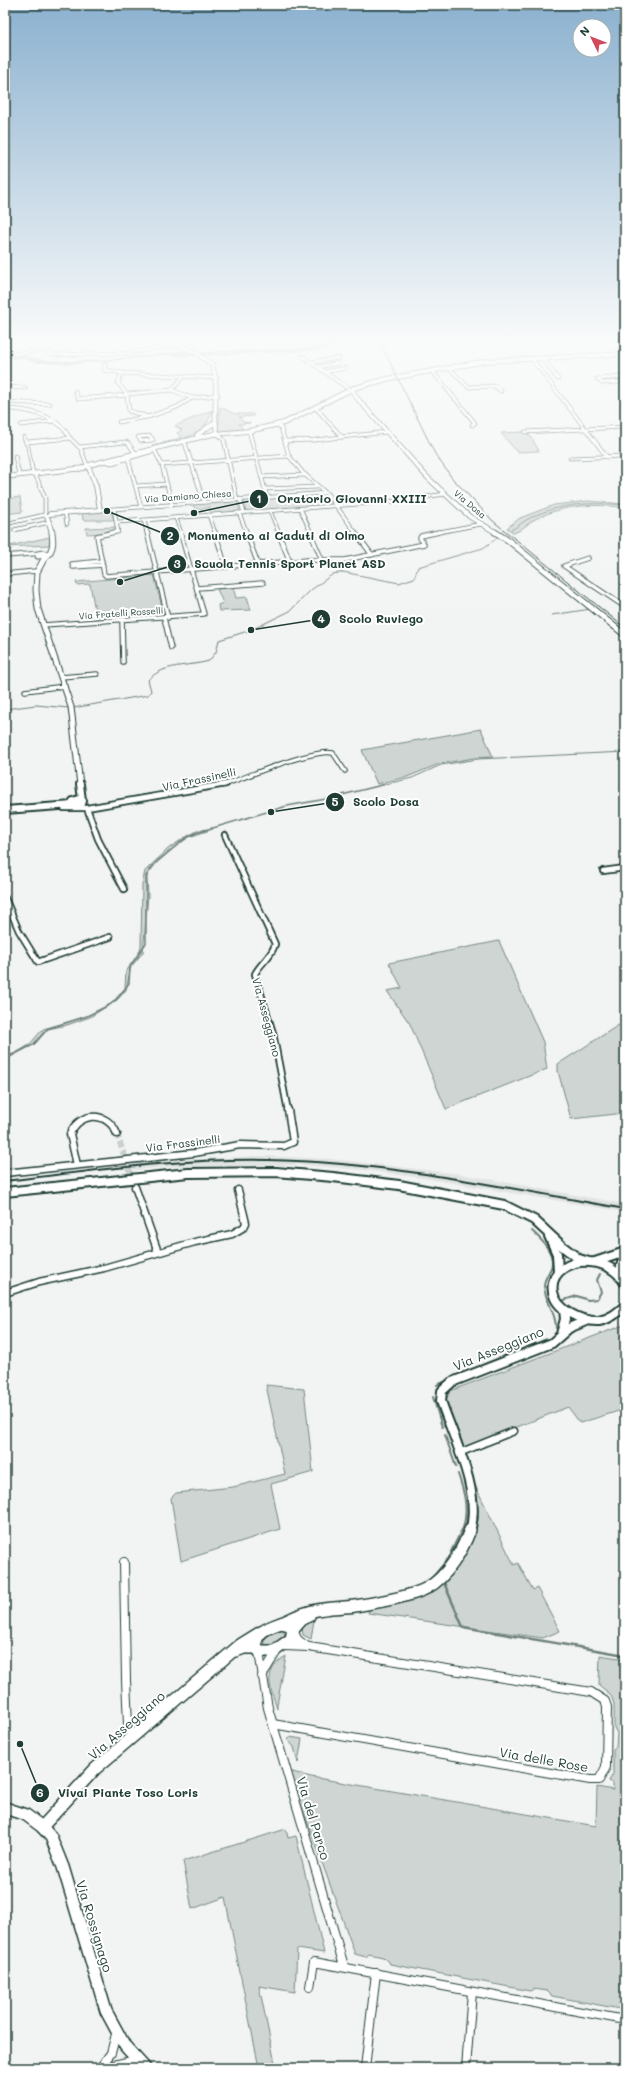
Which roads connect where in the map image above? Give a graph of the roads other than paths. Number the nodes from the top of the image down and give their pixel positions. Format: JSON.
{"nodes":[{"id":1,"x":67,"y":435,"type":"edge"},
{"id":2,"x":199,"y":435,"type":"edge"},
{"id":3,"x":207,"y":435,"type":"edge"},
{"id":4,"x":219,"y":435,"type":"edge"},
{"id":5,"x":250,"y":435,"type":"edge"},
{"id":6,"x":283,"y":435,"type":"edge"},
{"id":7,"x":340,"y":435,"type":"edge"},
{"id":8,"x":362,"y":435,"type":"edge"},
{"id":9,"x":390,"y":435,"type":"edge"},
{"id":10,"x":590,"y":435,"type":"edge"},
{"id":11,"x":69,"y":437,"type":"junction"},
{"id":12,"x":342,"y":437,"type":"junction"},
{"id":13,"x":24,"y":438,"type":"dead end"},
{"id":14,"x":186,"y":441,"type":"junction"},
{"id":15,"x":285,"y":441,"type":"junction"},
{"id":16,"x":26,"y":443,"type":"junction"},
{"id":17,"x":80,"y":447,"type":"junction"},
{"id":18,"x":155,"y":449,"type":"junction"},
{"id":19,"x":136,"y":454,"type":"junction"},
{"id":20,"x":15,"y":456,"type":"dead end"},
{"id":21,"x":289,"y":456,"type":"junction"},
{"id":22,"x":625,"y":456,"type":"edge"},
{"id":23,"x":607,"y":457,"type":"junction"},
{"id":24,"x":128,"y":458,"type":"junction"},
{"id":25,"x":256,"y":458,"type":"junction"},
{"id":26,"x":570,"y":458,"type":"dead end"},
{"id":27,"x":227,"y":460,"type":"junction"},
{"id":28,"x":108,"y":462,"type":"junction"},
{"id":29,"x":192,"y":463,"type":"junction"},
{"id":30,"x":162,"y":465,"type":"junction"},
{"id":31,"x":90,"y":466,"type":"junction"},
{"id":32,"x":34,"y":473,"type":"junction"},
{"id":33,"x":19,"y":475,"type":"junction"},
{"id":34,"x":306,"y":475,"type":"junction"},
{"id":35,"x":5,"y":476,"type":"edge"},
{"id":36,"x":261,"y":477,"type":"junction"},
{"id":37,"x":167,"y":484,"type":"junction"},
{"id":38,"x":136,"y":486,"type":"junction"},
{"id":39,"x":319,"y":486,"type":"junction"},
{"id":40,"x":265,"y":489,"type":"junction"},
{"id":41,"x":326,"y":493,"type":"junction"},
{"id":42,"x":445,"y":494,"type":"junction"},
{"id":43,"x":267,"y":497,"type":"junction"},
{"id":44,"x":238,"y":500,"type":"junction"},
{"id":45,"x":204,"y":502,"type":"junction"},
{"id":46,"x":172,"y":505,"type":"junction"},
{"id":47,"x":337,"y":506,"type":"junction"},
{"id":48,"x":141,"y":507,"type":"junction"},
{"id":49,"x":300,"y":508,"type":"junction"},
{"id":50,"x":114,"y":509,"type":"junction"},
{"id":51,"x":100,"y":510,"type":"junction"},
{"id":52,"x":270,"y":511,"type":"junction"},
{"id":53,"x":65,"y":513,"type":"junction"},
{"id":54,"x":239,"y":513,"type":"junction"},
{"id":55,"x":244,"y":513,"type":"junction"},
{"id":56,"x":209,"y":515,"type":"junction"},
{"id":57,"x":48,"y":516,"type":"junction"},
{"id":58,"x":176,"y":518,"type":"junction"},
{"id":59,"x":144,"y":520,"type":"junction"},
{"id":60,"x":118,"y":522,"type":"junction"},
{"id":61,"x":5,"y":524,"type":"edge"},
{"id":62,"x":67,"y":524,"type":"dead end"},
{"id":63,"x":481,"y":524,"type":"junction"},
{"id":64,"x":14,"y":530,"type":"dead end"},
{"id":65,"x":372,"y":555,"type":"junction"},
{"id":66,"x":5,"y":556,"type":"edge"},
{"id":67,"x":42,"y":556,"type":"junction"},
{"id":68,"x":588,"y":558,"type":"dead end"},
{"id":69,"x":322,"y":560,"type":"junction"},
{"id":70,"x":290,"y":562,"type":"junction"},
{"id":71,"x":102,"y":563,"type":"junction"},
{"id":72,"x":258,"y":564,"type":"junction"},
{"id":73,"x":226,"y":567,"type":"junction"},
{"id":74,"x":192,"y":569,"type":"junction"},
{"id":75,"x":36,"y":571,"type":"junction"},
{"id":76,"x":157,"y":572,"type":"junction"},
{"id":77,"x":5,"y":574,"type":"edge"},
{"id":78,"x":263,"y":583,"type":"dead end"},
{"id":79,"x":197,"y":588,"type":"junction"},
{"id":80,"x":625,"y":607,"type":"edge"},
{"id":81,"x":166,"y":618,"type":"junction"},
{"id":82,"x":122,"y":621,"type":"junction"},
{"id":83,"x":42,"y":626,"type":"junction"},
{"id":84,"x":625,"y":635,"type":"edge"},
{"id":85,"x":171,"y":648,"type":"dead end"},
{"id":86,"x":123,"y":662,"type":"dead end"},
{"id":87,"x":98,"y":674,"type":"dead end"},
{"id":88,"x":61,"y":677,"type":"junction"},
{"id":89,"x":65,"y":686,"type":"junction"},
{"id":90,"x":25,"y":691,"type":"dead end"},
{"id":91,"x":345,"y":771,"type":"dead end"},
{"id":92,"x":77,"y":803,"type":"junction"},
{"id":93,"x":61,"y":806,"type":"junction"},
{"id":94,"x":90,"y":808,"type":"junction"},
{"id":95,"x":5,"y":810,"type":"edge"},
{"id":96,"x":224,"y":835,"type":"dead end"},
{"id":97,"x":624,"y":868,"type":"edge"},
{"id":98,"x":603,"y":871,"type":"dead end"},
{"id":99,"x":124,"y":889,"type":"dead end"},
{"id":100,"x":5,"y":898,"type":"edge"},
{"id":101,"x":110,"y":937,"type":"dead end"},
{"id":102,"x":118,"y":1134,"type":"tunnel mouth"},
{"id":103,"x":291,"y":1144,"type":"joint"},
{"id":104,"x":77,"y":1165,"type":"junction"},
{"id":105,"x":5,"y":1173,"type":"edge"},
{"id":106,"x":136,"y":1187,"type":"tunnel mouth"},
{"id":107,"x":238,"y":1190,"type":"dead end"},
{"id":108,"x":5,"y":1192,"type":"edge"},
{"id":109,"x":548,"y":1234,"type":"junction"},
{"id":110,"x":158,"y":1252,"type":"junction"},
{"id":111,"x":625,"y":1252,"type":"edge"},
{"id":112,"x":625,"y":1256,"type":"edge"},
{"id":113,"x":590,"y":1262,"type":"junction"},
{"id":114,"x":558,"y":1272,"type":"junction"},
{"id":115,"x":623,"y":1280,"type":"edge"},
{"id":116,"x":5,"y":1293,"type":"edge"},
{"id":117,"x":625,"y":1306,"type":"edge"},
{"id":118,"x":564,"y":1310,"type":"junction"},
{"id":119,"x":625,"y":1316,"type":"edge"},
{"id":120,"x":612,"y":1318,"type":"junction"},
{"id":121,"x":588,"y":1320,"type":"junction"},
{"id":122,"x":560,"y":1336,"type":"junction"},
{"id":123,"x":514,"y":1431,"type":"dead end"},
{"id":124,"x":458,"y":1453,"type":"junction"},
{"id":125,"x":124,"y":1562,"type":"dead end"},
{"id":126,"x":342,"y":1607,"type":"junction"},
{"id":127,"x":281,"y":1623,"type":"junction"},
{"id":128,"x":294,"y":1631,"type":"junction"},
{"id":129,"x":261,"y":1632,"type":"junction"},
{"id":130,"x":309,"y":1647,"type":"junction"},
{"id":131,"x":282,"y":1648,"type":"junction"},
{"id":132,"x":258,"y":1650,"type":"junction"},
{"id":133,"x":234,"y":1652,"type":"junction"},
{"id":134,"x":262,"y":1676,"type":"junction"},
{"id":135,"x":273,"y":1724,"type":"junction"},
{"id":136,"x":132,"y":1738,"type":"junction"},
{"id":137,"x":5,"y":1808,"type":"edge"},
{"id":138,"x":42,"y":1827,"type":"junction"},
{"id":139,"x":344,"y":1966,"type":"junction"},
{"id":140,"x":376,"y":1973,"type":"junction"},
{"id":141,"x":310,"y":1987,"type":"dead end"},
{"id":142,"x":472,"y":1992,"type":"junction"},
{"id":143,"x":625,"y":2020,"type":"edge"},
{"id":144,"x":116,"y":2033,"type":"junction"},
{"id":145,"x":140,"y":2064,"type":"edge"},
{"id":146,"x":100,"y":2068,"type":"edge"},
{"id":147,"x":365,"y":2068,"type":"edge"},
{"id":148,"x":466,"y":2068,"type":"edge"}],
"edges":[{"from":1,"to":11,"type":"street"},
{"from":2,"to":14,"type":"street"},
{"from":3,"to":14,"type":"street"},
{"from":4,"to":27,"type":"street"},
{"from":5,"to":25,"type":"street"},
{"from":6,"to":15,"type":"street"},
{"from":7,"to":12,"type":"street"},
{"from":8,"to":12,"type":"street"},
{"from":9,"to":42,"type":"street","name":"Via Dosa"},
{"from":10,"to":23,"type":"street"},
{"from":11,"to":16,"type":"street"},
{"from":11,"to":17,"type":"street"},
{"from":12,"to":15,"type":"street"},
{"from":13,"to":16,"type":"street"},
{"from":14,"to":18,"type":"street"},
{"from":14,"to":29,"type":"street"},
{"from":15,"to":21,"type":"street"},
{"from":16,"to":32,"type":"street"},
{"from":17,"to":19,"type":"street"},
{"from":17,"to":31,"type":"street"},
{"from":18,"to":19,"type":"street"},
{"from":18,"to":24,"type":"street"},
{"from":18,"to":30,"type":"street"},
{"from":19,"to":28,"type":"street"},
{"from":20,"to":33,"type":"street"},
{"from":21,"to":25,"type":"street"},
{"from":21,"to":34,"type":"street"},
{"from":22,"to":23,"type":"street"},
{"from":23,"to":26,"type":"street"},
{"from":24,"to":28,"type":"street"},
{"from":24,"to":38,"type":"street"},
{"from":25,"to":27,"type":"street"},
{"from":25,"to":36,"type":"street"},
{"from":27,"to":29,"type":"street"},
{"from":27,"to":44,"type":"street"},
{"from":28,"to":31,"type":"street"},
{"from":29,"to":30,"type":"street"},
{"from":29,"to":45,"type":"street"},
{"from":30,"to":37,"type":"street"},
{"from":31,"to":32,"type":"street"},
{"from":31,"to":51,"type":"street"},
{"from":32,"to":33,"type":"street"},
{"from":32,"to":57,"type":"street"},
{"from":33,"to":35,"type":"street"},
{"from":34,"to":36,"type":"street"},
{"from":34,"to":39,"type":"street"},
{"from":36,"to":40,"type":"street"},
{"from":37,"to":38,"type":"street"},
{"from":37,"to":46,"type":"street"},
{"from":38,"to":48,"type":"street"},
{"from":39,"to":40,"type":"street"},
{"from":39,"to":41,"type":"street"},
{"from":40,"to":43,"type":"street"},
{"from":41,"to":43,"type":"street","name":"Via Damiano Chiesa"},
{"from":41,"to":47,"type":"street"},
{"from":42,"to":47,"type":"street"},
{"from":42,"to":63,"type":"street","name":"Via Dosa"},
{"from":43,"to":44,"type":"street","name":"Via Damiano Chiesa"},
{"from":44,"to":45,"type":"street","name":"Via Damiano Chiesa"},
{"from":44,"to":55,"type":"street"},
{"from":45,"to":46,"type":"street","name":"Via Damiano Chiesa"},
{"from":46,"to":48,"type":"street","name":"Via Damiano Chiesa"},
{"from":47,"to":49,"type":"street"},
{"from":47,"to":65,"type":"street"},
{"from":48,"to":50,"type":"street","name":"Via Damiano Chiesa"},
{"from":49,"to":52,"type":"street"},
{"from":49,"to":69,"type":"street"},
{"from":50,"to":51,"type":"street","name":"Via Damiano Chiesa"},
{"from":50,"to":60,"type":"street"},
{"from":51,"to":53,"type":"street","name":"Via Damiano Chiesa"},
{"from":52,"to":55,"type":"street"},
{"from":52,"to":70,"type":"street"},
{"from":53,"to":57,"type":"street","name":"Via Damiano Chiesa"},
{"from":53,"to":62,"type":"street"},
{"from":54,"to":55,"type":"street"},
{"from":54,"to":56,"type":"street"},
{"from":54,"to":72,"type":"street"},
{"from":56,"to":58,"type":"street"},
{"from":56,"to":73,"type":"street"},
{"from":57,"to":61,"type":"street","name":"Via Damiano Chiesa"},
{"from":57,"to":64,"type":"street"},
{"from":57,"to":67,"type":"street"},
{"from":58,"to":59,"type":"street"},
{"from":58,"to":74,"type":"street"},
{"from":59,"to":60,"type":"street"},
{"from":59,"to":76,"type":"street"},
{"from":60,"to":71,"type":"street"},
{"from":63,"to":65,"type":"street"},
{"from":63,"to":84,"type":"street","name":"Via Dosa"},
{"from":65,"to":69,"type":"street"},
{"from":66,"to":67,"type":"street"},
{"from":67,"to":75,"type":"street"},
{"from":68,"to":80,"type":"street"},
{"from":69,"to":70,"type":"street"},
{"from":70,"to":72,"type":"street"},
{"from":71,"to":71,"type":"street"},
{"from":71,"to":76,"type":"street"},
{"from":72,"to":73,"type":"street"},
{"from":73,"to":74,"type":"street"},
{"from":74,"to":76,"type":"street"},
{"from":74,"to":79,"type":"street"},
{"from":75,"to":77,"type":"street"},
{"from":75,"to":83,"type":"street"},
{"from":76,"to":81,"type":"street"},
{"from":78,"to":79,"type":"street"},
{"from":79,"to":81,"type":"street","name":"Via Fratelli Rosselli"},
{"from":81,"to":82,"type":"street","name":"Via Fratelli Rosselli"},
{"from":81,"to":85,"type":"street"},
{"from":82,"to":83,"type":"street","name":"Via Fratelli Rosselli"},
{"from":82,"to":86,"type":"street"},
{"from":83,"to":88,"type":"street"},
{"from":87,"to":88,"type":"street"},
{"from":88,"to":89,"type":"street"},
{"from":89,"to":90,"type":"street"},
{"from":89,"to":92,"type":"street"},
{"from":91,"to":94,"type":"street","name":"Via Frassinelli"},
{"from":92,"to":93,"type":"street","name":"Via Frassinelli"},
{"from":92,"to":94,"type":"street","name":"Via Frassinelli"},
{"from":93,"to":94,"type":"street","name":"Via Frassinelli"},
{"from":93,"to":95,"type":"street","name":"Via Frassinelli"},
{"from":94,"to":99,"type":"street"},
{"from":96,"to":103,"type":"street","name":"Via Asseggiano"},
{"from":97,"to":98,"type":"street"},
{"from":100,"to":101,"type":"street"},
{"from":102,"to":104,"type":"street"},
{"from":103,"to":104,"type":"street","name":"Via Frassinelli"},
{"from":104,"to":105,"type":"street","name":"Via Frassinelli"},
{"from":106,"to":110,"type":"street"},
{"from":107,"to":110,"type":"street"},
{"from":108,"to":109,"type":"street"},
{"from":109,"to":113,"type":"street"},
{"from":109,"to":114,"type":"street"},
{"from":110,"to":116,"type":"street"},
{"from":111,"to":113,"type":"street"},
{"from":112,"to":115,"type":"street"},
{"from":113,"to":114,"type":"street"},
{"from":113,"to":115,"type":"street"},
{"from":114,"to":118,"type":"street"},
{"from":117,"to":120,"type":"street"},
{"from":118,"to":121,"type":"street","name":"Via Asseggiano"},
{"from":118,"to":122,"type":"street","name":"Via Asseggiano"},
{"from":119,"to":120,"type":"street","name":"Via Asseggiano"},
{"from":120,"to":121,"type":"street","name":"Via Asseggiano"},
{"from":121,"to":122,"type":"street","name":"Via Asseggiano"},
{"from":122,"to":124,"type":"street","name":"Via Asseggiano"},
{"from":123,"to":124,"type":"street"},
{"from":124,"to":126,"type":"street","name":"Via Asseggiano"},
{"from":125,"to":136,"type":"street"},
{"from":126,"to":127,"type":"street","name":"Via Asseggiano"},
{"from":126,"to":128,"type":"street","name":"Via Asseggiano"},
{"from":127,"to":128,"type":"street"},
{"from":127,"to":129,"type":"street","name":"Via Asseggiano"},
{"from":128,"to":130,"type":"street"},
{"from":128,"to":131,"type":"street","name":"Via Asseggiano"},
{"from":129,"to":132,"type":"street"},
{"from":129,"to":133,"type":"street","name":"Via Asseggiano"},
{"from":130,"to":131,"type":"street","name":"Via delle Rose"},
{"from":130,"to":135,"type":"street","name":"Via delle Rose"},
{"from":131,"to":132,"type":"street","name":"Via Asseggiano"},
{"from":131,"to":134,"type":"street"},
{"from":132,"to":133,"type":"street","name":"Via Asseggiano"},
{"from":132,"to":134,"type":"street","name":"Via del Parco"},
{"from":133,"to":136,"type":"street","name":"Via Asseggiano"},
{"from":134,"to":135,"type":"street","name":"Via del Parco"},
{"from":135,"to":139,"type":"street","name":"Via del Parco"},
{"from":136,"to":138,"type":"street","name":"Via Asseggiano"},
{"from":137,"to":138,"type":"street","name":"Via Rossignago"},
{"from":138,"to":144,"type":"street","name":"Via Rossignago"},
{"from":139,"to":140,"type":"street"},
{"from":139,"to":141,"type":"street"},
{"from":140,"to":142,"type":"street"},
{"from":140,"to":147,"type":"street"},
{"from":142,"to":143,"type":"street"},
{"from":142,"to":148,"type":"street"},
{"from":144,"to":145,"type":"street","name":"Via Rossignago"},
{"from":144,"to":146,"type":"street"},
{"from":145,"to":146,"type":"street"}]}
